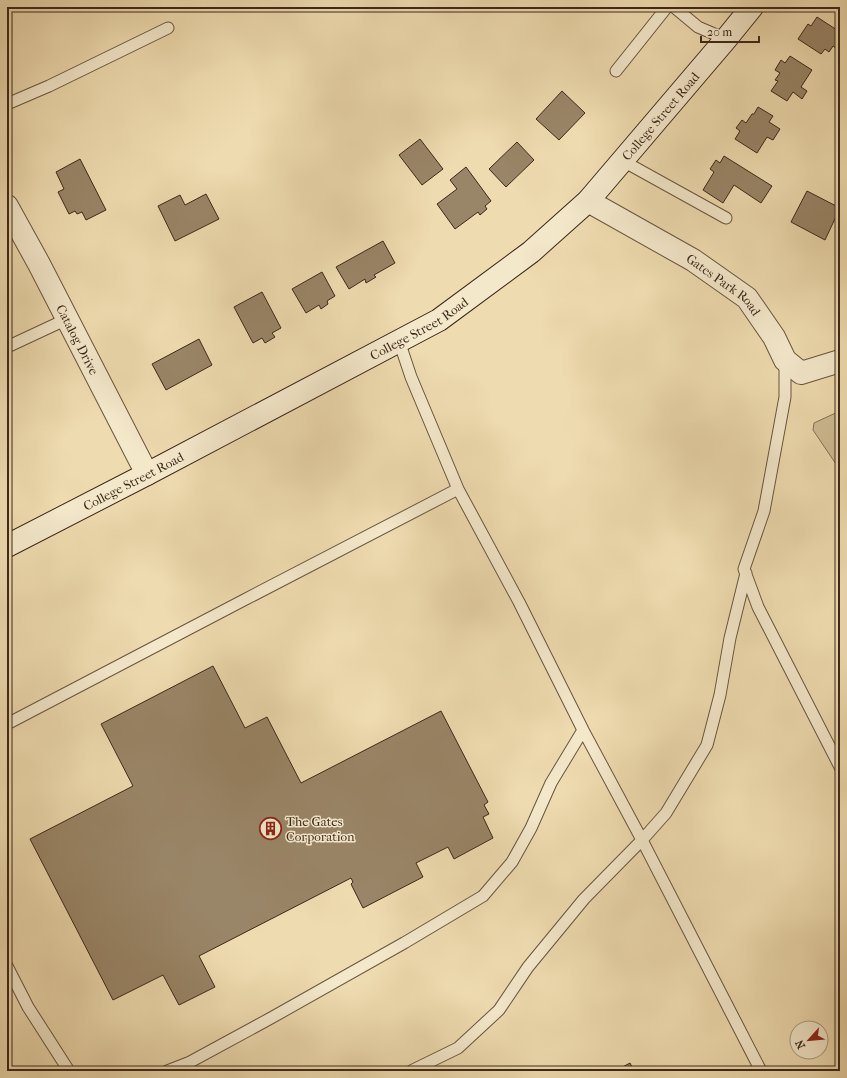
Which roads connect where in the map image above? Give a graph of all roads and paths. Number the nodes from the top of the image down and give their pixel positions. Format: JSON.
{"nodes":[{"id":1,"x":667,"y":7,"type":"edge"},
{"id":2,"x":674,"y":7,"type":"edge"},
{"id":3,"x":752,"y":7,"type":"edge"},
{"id":4,"x":168,"y":28,"type":"dead end"},
{"id":5,"x":726,"y":40,"type":"junction"},
{"id":6,"x":616,"y":71,"type":"dead end"},
{"id":7,"x":7,"y":104,"type":"edge"},
{"id":8,"x":623,"y":161,"type":"junction"},
{"id":9,"x":588,"y":201,"type":"junction"},
{"id":10,"x":7,"y":206,"type":"edge"},
{"id":11,"x":726,"y":218,"type":"dead end"},
{"id":12,"x":67,"y":319,"type":"junction"},
{"id":13,"x":399,"y":341,"type":"junction"},
{"id":14,"x":7,"y":347,"type":"edge"},
{"id":15,"x":785,"y":360,"type":"junction"},
{"id":16,"x":840,"y":361,"type":"edge"},
{"id":17,"x":147,"y":474,"type":"junction"},
{"id":18,"x":458,"y":489,"type":"junction"},
{"id":19,"x":7,"y":546,"type":"edge"},
{"id":20,"x":746,"y":573,"type":"junction"},
{"id":21,"x":7,"y":724,"type":"edge"},
{"id":22,"x":583,"y":730,"type":"junction"},
{"id":23,"x":840,"y":767,"type":"edge"},
{"id":24,"x":642,"y":840,"type":"junction"},
{"id":25,"x":7,"y":966,"type":"edge"},
{"id":26,"x":69,"y":1071,"type":"edge"},
{"id":27,"x":167,"y":1071,"type":"edge"},
{"id":28,"x":411,"y":1071,"type":"edge"},
{"id":29,"x":761,"y":1071,"type":"edge"}],
"edges":[{"from":1,"to":6,"type":"lane"},
{"from":2,"to":5,"type":"lane"},
{"from":3,"to":5,"type":"street","name":"College Street Road"},
{"from":4,"to":7,"type":"lane"},
{"from":5,"to":8,"type":"street","name":"College Street Road"},
{"from":8,"to":9,"type":"street","name":"College Street Road"},
{"from":8,"to":11,"type":"lane"},
{"from":9,"to":13,"type":"street","name":"College Street Road"},
{"from":9,"to":15,"type":"street","name":"Gates Park Road"},
{"from":10,"to":12,"type":"street","name":"Catalog Drive"},
{"from":12,"to":14,"type":"lane"},
{"from":12,"to":17,"type":"street","name":"Catalog Drive"},
{"from":13,"to":17,"type":"street","name":"College Street Road"},
{"from":13,"to":18,"type":"lane"},
{"from":15,"to":16,"type":"street","name":"Gates Park Road"},
{"from":15,"to":20,"type":"lane"},
{"from":17,"to":19,"type":"street","name":"College Street Road"},
{"from":18,"to":21,"type":"lane"},
{"from":18,"to":22,"type":"lane"},
{"from":20,"to":23,"type":"lane"},
{"from":20,"to":24,"type":"lane"},
{"from":22,"to":24,"type":"lane"},
{"from":22,"to":27,"type":"lane"},
{"from":24,"to":28,"type":"lane"},
{"from":24,"to":29,"type":"lane"},
{"from":25,"to":26,"type":"lane"}]}
